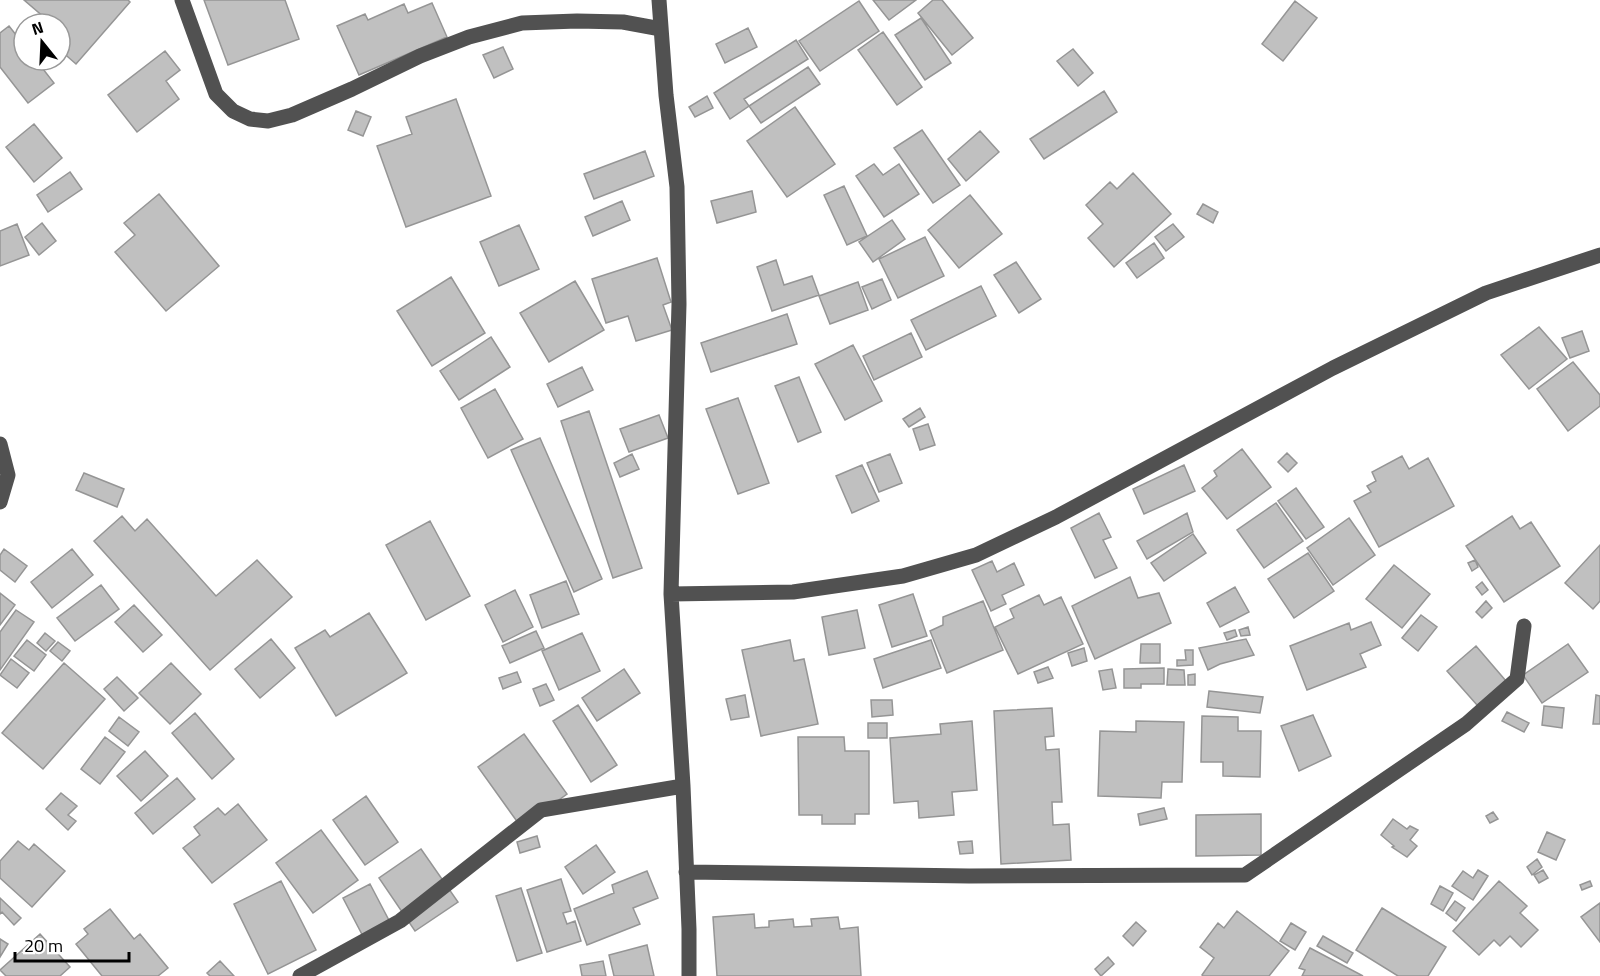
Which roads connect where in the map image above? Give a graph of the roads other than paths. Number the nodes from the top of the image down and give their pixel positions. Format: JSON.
{"nodes":[{"id":1,"x":182,"y":0,"type":"edge"},
{"id":2,"x":659,"y":0,"type":"edge"},
{"id":3,"x":661,"y":29,"type":"junction"},
{"id":4,"x":1600,"y":255,"type":"edge"},
{"id":5,"x":0,"y":444,"type":"edge"},
{"id":6,"x":0,"y":502,"type":"edge"},
{"id":7,"x":672,"y":594,"type":"junction"},
{"id":8,"x":1524,"y":626,"type":"dead end"},
{"id":9,"x":683,"y":786,"type":"junction"},
{"id":10,"x":686,"y":872,"type":"junction"},
{"id":11,"x":300,"y":976,"type":"edge"},
{"id":12,"x":689,"y":976,"type":"edge"}],
"edges":[{"from":1,"to":3,"type":"street"},
{"from":2,"to":3,"type":"street"},
{"from":3,"to":7,"type":"street"},
{"from":4,"to":7,"type":"street"},
{"from":5,"to":6,"type":"street"},
{"from":7,"to":9,"type":"street"},
{"from":8,"to":10,"type":"street"},
{"from":9,"to":10,"type":"street"},
{"from":9,"to":11,"type":"street"},
{"from":10,"to":12,"type":"street"}]}
